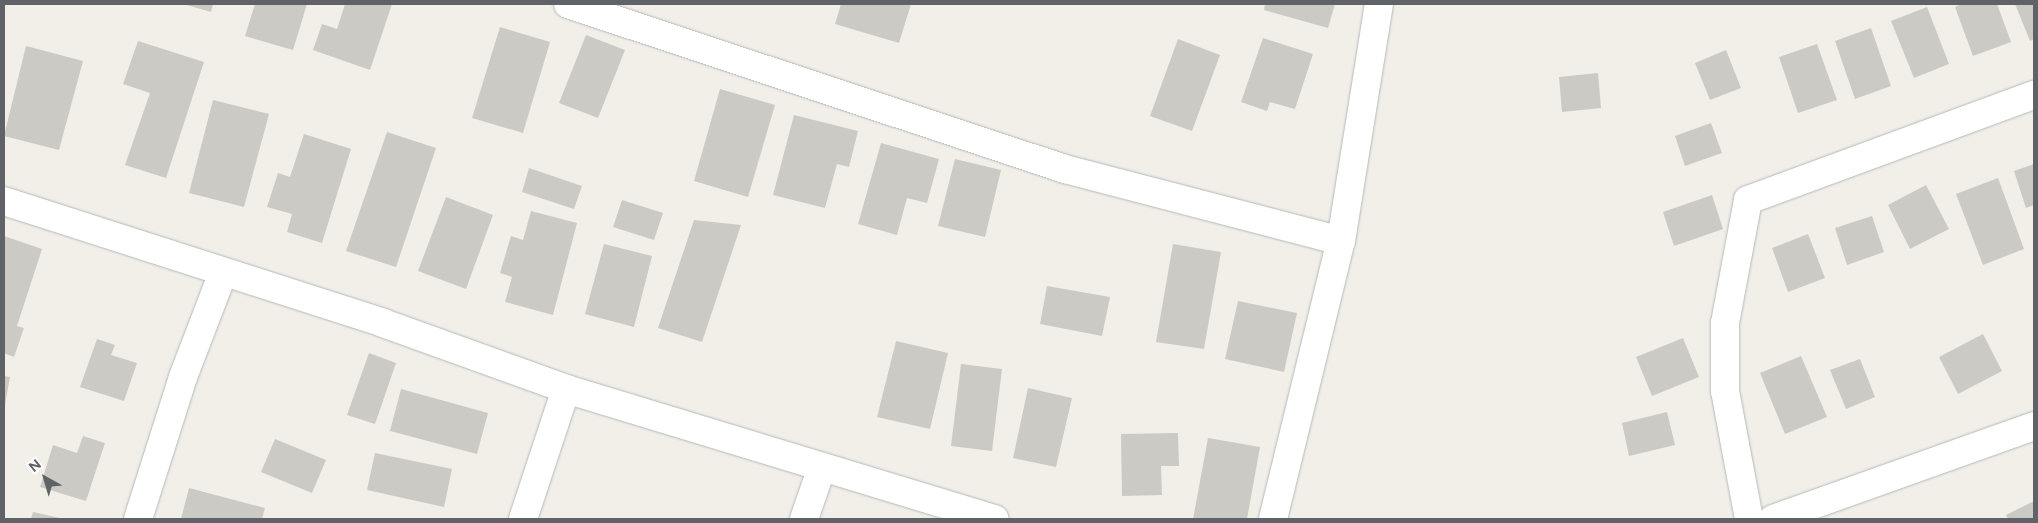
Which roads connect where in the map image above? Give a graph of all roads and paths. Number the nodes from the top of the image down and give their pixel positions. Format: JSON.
{"nodes":[{"id":1,"x":568,"y":4,"type":"edge"},
{"id":2,"x":1379,"y":4,"type":"edge"},
{"id":3,"x":2034,"y":95,"type":"edge"},
{"id":4,"x":4,"y":201,"type":"edge"},
{"id":5,"x":1341,"y":241,"type":"junction"},
{"id":6,"x":223,"y":272,"type":"junction"},
{"id":7,"x":566,"y":389,"type":"junction"},
{"id":8,"x":2034,"y":426,"type":"edge"},
{"id":9,"x":822,"y":467,"type":"junction"},
{"id":10,"x":138,"y":519,"type":"edge"},
{"id":11,"x":523,"y":519,"type":"edge"},
{"id":12,"x":804,"y":519,"type":"edge"},
{"id":13,"x":995,"y":519,"type":"edge"},
{"id":14,"x":1273,"y":519,"type":"edge"},
{"id":15,"x":1749,"y":519,"type":"edge"},
{"id":16,"x":1773,"y":519,"type":"edge"}],
"edges":[{"from":1,"to":5,"type":"street"},
{"from":2,"to":5,"type":"street"},
{"from":3,"to":15,"type":"street"},
{"from":4,"to":6,"type":"street"},
{"from":5,"to":14,"type":"street"},
{"from":6,"to":7,"type":"street"},
{"from":6,"to":10,"type":"street"},
{"from":7,"to":9,"type":"street"},
{"from":7,"to":11,"type":"street"},
{"from":8,"to":16,"type":"street"},
{"from":9,"to":12,"type":"street"},
{"from":9,"to":13,"type":"street"}]}
